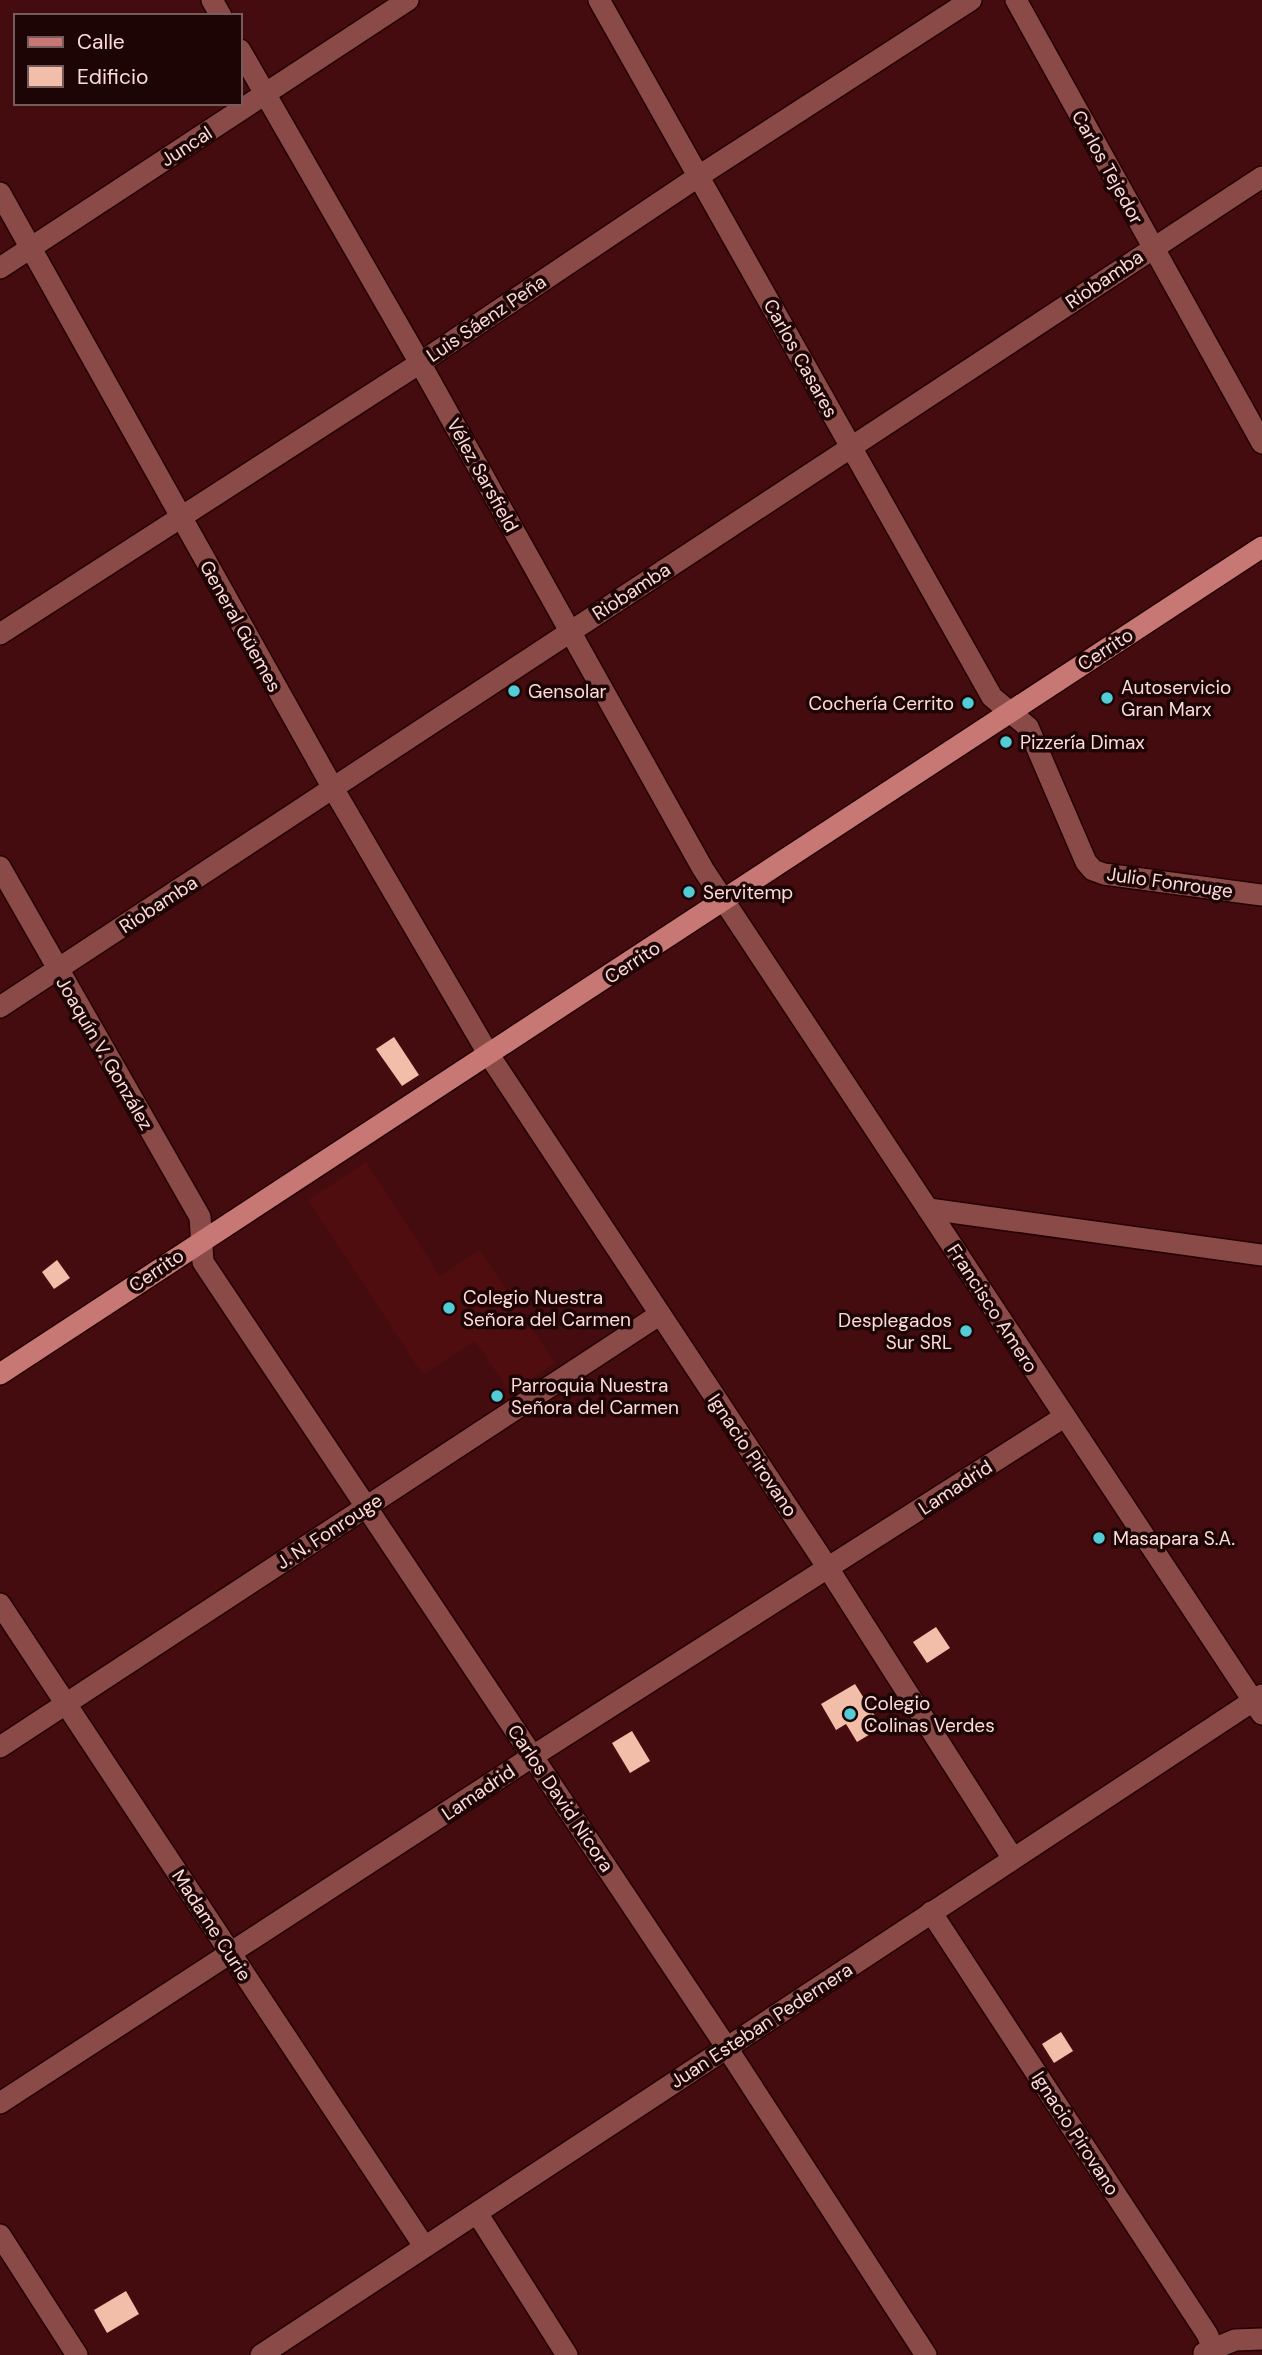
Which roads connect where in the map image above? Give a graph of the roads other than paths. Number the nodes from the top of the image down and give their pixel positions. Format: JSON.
{"nodes":[{"id":1,"x":408,"y":0,"type":"edge"},
{"id":2,"x":599,"y":0,"type":"edge"},
{"id":3,"x":971,"y":0,"type":"edge"},
{"id":4,"x":1016,"y":0,"type":"edge"},
{"id":5,"x":242,"y":54,"type":"edge"},
{"id":6,"x":264,"y":94,"type":"junction"},
{"id":7,"x":699,"y":176,"type":"junction"},
{"id":8,"x":1262,"y":177,"type":"edge"},
{"id":9,"x":0,"y":193,"type":"edge"},
{"id":10,"x":1153,"y":247,"type":"junction"},
{"id":11,"x":31,"y":248,"type":"junction"},
{"id":12,"x":0,"y":268,"type":"edge"},
{"id":13,"x":420,"y":363,"type":"junction"},
{"id":14,"x":1262,"y":443,"type":"edge"},
{"id":15,"x":852,"y":449,"type":"junction"},
{"id":16,"x":180,"y":517,"type":"junction"},
{"id":17,"x":1262,"y":547,"type":"edge"},
{"id":18,"x":570,"y":631,"type":"junction"},
{"id":19,"x":0,"y":634,"type":"edge"},
{"id":20,"x":1010,"y":710,"type":"junction"},
{"id":21,"x":334,"y":790,"type":"junction"},
{"id":22,"x":0,"y":867,"type":"edge"},
{"id":23,"x":1262,"y":895,"type":"edge"},
{"id":24,"x":724,"y":901,"type":"junction"},
{"id":25,"x":57,"y":970,"type":"junction"},
{"id":26,"x":0,"y":1007,"type":"edge"},
{"id":27,"x":489,"y":1055,"type":"junction"},
{"id":28,"x":929,"y":1209,"type":"junction"},
{"id":29,"x":200,"y":1241,"type":"junction"},
{"id":30,"x":1262,"y":1255,"type":"edge"},
{"id":31,"x":659,"y":1315,"type":"junction"},
{"id":32,"x":0,"y":1374,"type":"edge"},
{"id":33,"x":1064,"y":1417,"type":"junction"},
{"id":34,"x":366,"y":1506,"type":"junction"},
{"id":35,"x":828,"y":1569,"type":"junction"},
{"id":36,"x":0,"y":1604,"type":"edge"},
{"id":37,"x":66,"y":1703,"type":"junction"},
{"id":38,"x":1259,"y":1703,"type":"edge"},
{"id":39,"x":0,"y":1747,"type":"edge"},
{"id":40,"x":533,"y":1756,"type":"junction"},
{"id":41,"x":1013,"y":1857,"type":"junction"},
{"id":42,"x":931,"y":1912,"type":"junction"},
{"id":43,"x":232,"y":1955,"type":"junction"},
{"id":44,"x":727,"y":2048,"type":"junction"},
{"id":45,"x":0,"y":2104,"type":"edge"},
{"id":46,"x":477,"y":2213,"type":"junction"},
{"id":47,"x":0,"y":2235,"type":"edge"},
{"id":48,"x":424,"y":2246,"type":"junction"},
{"id":49,"x":1262,"y":2339,"type":"edge"},
{"id":50,"x":1211,"y":2352,"type":"edge"},
{"id":51,"x":77,"y":2355,"type":"edge"},
{"id":52,"x":261,"y":2355,"type":"edge"},
{"id":53,"x":567,"y":2355,"type":"edge"},
{"id":54,"x":926,"y":2355,"type":"edge"}],
"edges":[{"from":1,"to":6,"type":"street","name":"Juncal"},
{"from":2,"to":7,"type":"street","name":"Carlos Casares"},
{"from":3,"to":7,"type":"street","name":"Luis Sáenz Peña"},
{"from":4,"to":10,"type":"street","name":"Carlos Tejedor"},
{"from":5,"to":6,"type":"street","name":"Vélez Sarsfield"},
{"from":6,"to":11,"type":"street","name":"Juncal"},
{"from":6,"to":13,"type":"street","name":"Vélez Sarsfield"},
{"from":7,"to":13,"type":"street","name":"Luis Sáenz Peña"},
{"from":7,"to":15,"type":"street","name":"Carlos Casares"},
{"from":8,"to":10,"type":"street","name":"Riobamba"},
{"from":9,"to":11,"type":"street","name":"General Güemes"},
{"from":10,"to":14,"type":"street","name":"Carlos Tejedor"},
{"from":10,"to":15,"type":"street","name":"Riobamba"},
{"from":11,"to":12,"type":"street","name":"Juncal"},
{"from":11,"to":16,"type":"street","name":"General Güemes"},
{"from":13,"to":16,"type":"street","name":"Luis Sáenz Peña"},
{"from":13,"to":18,"type":"street","name":"Vélez Sarsfield"},
{"from":15,"to":18,"type":"street","name":"Riobamba"},
{"from":15,"to":20,"type":"street","name":"Carlos Casares"},
{"from":16,"to":19,"type":"street","name":"Luis Sáenz Peña"},
{"from":16,"to":21,"type":"street","name":"General Güemes"},
{"from":17,"to":20,"type":"main road","name":"Cerrito"},
{"from":18,"to":21,"type":"street","name":"Riobamba"},
{"from":18,"to":24,"type":"street","name":"Vélez Sarsfield"},
{"from":20,"to":23,"type":"street","name":"Julio Fonrouge"},
{"from":20,"to":24,"type":"main road","name":"Cerrito"},
{"from":21,"to":25,"type":"street","name":"Riobamba"},
{"from":21,"to":27,"type":"street","name":"General Güemes"},
{"from":22,"to":25,"type":"street","name":"Joaquín V. González"},
{"from":24,"to":27,"type":"main road","name":"Cerrito"},
{"from":24,"to":28,"type":"street","name":"Francisco Amero"},
{"from":25,"to":26,"type":"street","name":"Riobamba"},
{"from":25,"to":29,"type":"street","name":"Joaquín V. González"},
{"from":27,"to":29,"type":"main road","name":"Cerrito"},
{"from":27,"to":31,"type":"street","name":"Ignacio Pirovano"},
{"from":28,"to":30,"type":"street"},
{"from":28,"to":33,"type":"street","name":"Francisco Amero"},
{"from":29,"to":32,"type":"main road","name":"Cerrito"},
{"from":29,"to":34,"type":"street","name":"Carlos David Nicora"},
{"from":31,"to":34,"type":"street","name":"J. N. Fonrouge"},
{"from":31,"to":35,"type":"street","name":"Ignacio Pirovano"},
{"from":33,"to":35,"type":"street","name":"Lamadrid"},
{"from":33,"to":38,"type":"street","name":"Francisco Amero"},
{"from":34,"to":37,"type":"street","name":"J. N. Fonrouge"},
{"from":34,"to":40,"type":"street","name":"Carlos David Nicora"},
{"from":35,"to":40,"type":"street","name":"Lamadrid"},
{"from":35,"to":41,"type":"street","name":"Ignacio Pirovano"},
{"from":36,"to":37,"type":"street","name":"Madame Curie"},
{"from":37,"to":39,"type":"street","name":"J. N. Fonrouge"},
{"from":37,"to":43,"type":"street","name":"Madame Curie"},
{"from":38,"to":41,"type":"street","name":"Juan Esteban Pedernera"},
{"from":40,"to":43,"type":"street","name":"Lamadrid"},
{"from":40,"to":44,"type":"street","name":"Carlos David Nicora"},
{"from":41,"to":42,"type":"street","name":"Juan Esteban Pedernera"},
{"from":42,"to":44,"type":"street","name":"Juan Esteban Pedernera"},
{"from":42,"to":50,"type":"street","name":"Ignacio Pirovano"},
{"from":43,"to":45,"type":"street","name":"Lamadrid"},
{"from":43,"to":48,"type":"street","name":"Madame Curie"},
{"from":44,"to":46,"type":"street","name":"Juan Esteban Pedernera"},
{"from":44,"to":54,"type":"street","name":"Carlos David Nicora"},
{"from":46,"to":48,"type":"street","name":"Juan Esteban Pedernera"},
{"from":46,"to":53,"type":"street"},
{"from":47,"to":51,"type":"street"},
{"from":48,"to":52,"type":"street","name":"Juan Esteban Pedernera"},
{"from":49,"to":50,"type":"street"}]}
